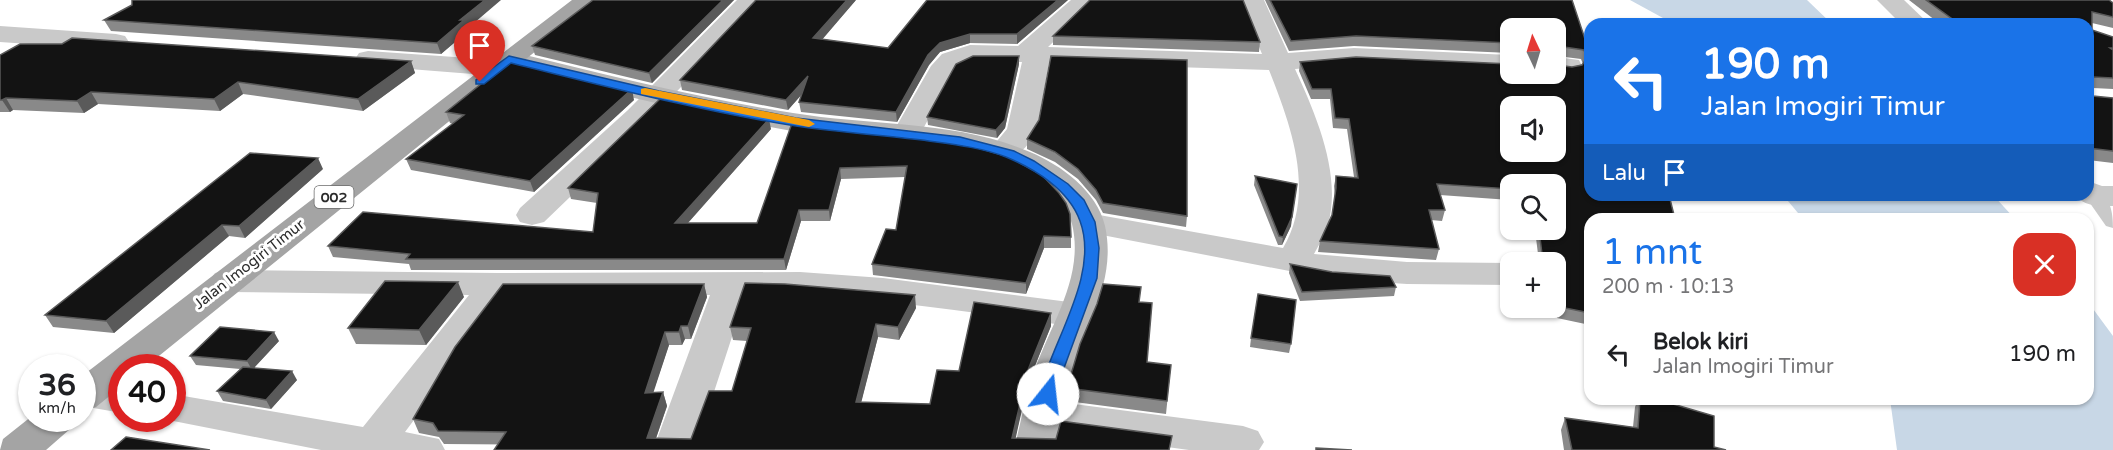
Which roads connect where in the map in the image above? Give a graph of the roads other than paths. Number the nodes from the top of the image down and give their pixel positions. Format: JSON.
{"nodes":[{"id":1,"x":587,"y":0,"type":"edge"},
{"id":2,"x":751,"y":0,"type":"edge"},
{"id":3,"x":1252,"y":0,"type":"edge"},
{"id":4,"x":1889,"y":0,"type":"edge"},
{"id":5,"x":1078,"y":1,"type":"edge"},
{"id":6,"x":1909,"y":18,"type":"edge"},
{"id":7,"x":0,"y":34,"type":"edge"},
{"id":8,"x":142,"y":44,"type":"edge"},
{"id":9,"x":1031,"y":54,"type":"junction"},
{"id":10,"x":344,"y":57,"type":"edge"},
{"id":11,"x":1277,"y":62,"type":"junction"},
{"id":12,"x":504,"y":63,"type":"junction"},
{"id":13,"x":1500,"y":63,"type":"edge"},
{"id":14,"x":659,"y":95,"type":"junction"},
{"id":15,"x":907,"y":134,"type":"junction"},
{"id":16,"x":1003,"y":152,"type":"junction"},
{"id":17,"x":2098,"y":195,"type":"edge"},
{"id":18,"x":532,"y":215,"type":"dead end"},
{"id":19,"x":1088,"y":222,"type":"junction"},
{"id":20,"x":2113,"y":222,"type":"edge"},
{"id":21,"x":1293,"y":261,"type":"junction"},
{"id":22,"x":1500,"y":274,"type":"edge"},
{"id":23,"x":227,"y":281,"type":"junction"},
{"id":24,"x":732,"y":283,"type":"junction"},
{"id":25,"x":498,"y":284,"type":"junction"},
{"id":26,"x":1077,"y":315,"type":"junction"},
{"id":27,"x":97,"y":396,"type":"edge"},
{"id":28,"x":186,"y":411,"type":"edge"},
{"id":29,"x":39,"y":432,"type":"edge"},
{"id":30,"x":1039,"y":432,"type":"edge"},
{"id":31,"x":1243,"y":442,"type":"dead end"},
{"id":32,"x":371,"y":447,"type":"edge"},
{"id":33,"x":18,"y":450,"type":"edge"},
{"id":34,"x":424,"y":450,"type":"edge"},
{"id":35,"x":674,"y":450,"type":"edge"}],
"edges":[{"from":1,"to":12,"type":"main road","name":"Jalan Imogiri Timur","number":"002"},
{"from":2,"to":14,"type":"street"},
{"from":3,"to":11,"type":"street"},
{"from":4,"to":6,"type":"street"},
{"from":5,"to":9,"type":"street"},
{"from":7,"to":8,"type":"street"},
{"from":9,"to":11,"type":"street"},
{"from":9,"to":15,"type":"street"},
{"from":9,"to":16,"type":"street"},
{"from":10,"to":12,"type":"street"},
{"from":11,"to":13,"type":"street"},
{"from":11,"to":21,"type":"street"},
{"from":12,"to":14,"type":"street"},
{"from":12,"to":23,"type":"main road","name":"Jalan Imogiri Timur","number":"002"},
{"from":14,"to":15,"type":"street"},
{"from":14,"to":18,"type":"street"},
{"from":15,"to":16,"type":"street"},
{"from":16,"to":19,"type":"street"},
{"from":17,"to":20,"type":"lane"},
{"from":19,"to":21,"type":"street"},
{"from":19,"to":26,"type":"street"},
{"from":21,"to":22,"type":"street"},
{"from":23,"to":25,"type":"street"},
{"from":23,"to":27,"type":"main road","name":"Jalan Imogiri Timur","number":"002"},
{"from":24,"to":25,"type":"street"},
{"from":24,"to":26,"type":"street"},
{"from":24,"to":35,"type":"street"},
{"from":25,"to":32,"type":"street"},
{"from":26,"to":30,"type":"street"},
{"from":28,"to":32,"type":"street"},
{"from":29,"to":33,"type":"main road"},
{"from":30,"to":31,"type":"street"},
{"from":32,"to":34,"type":"street"}]}
